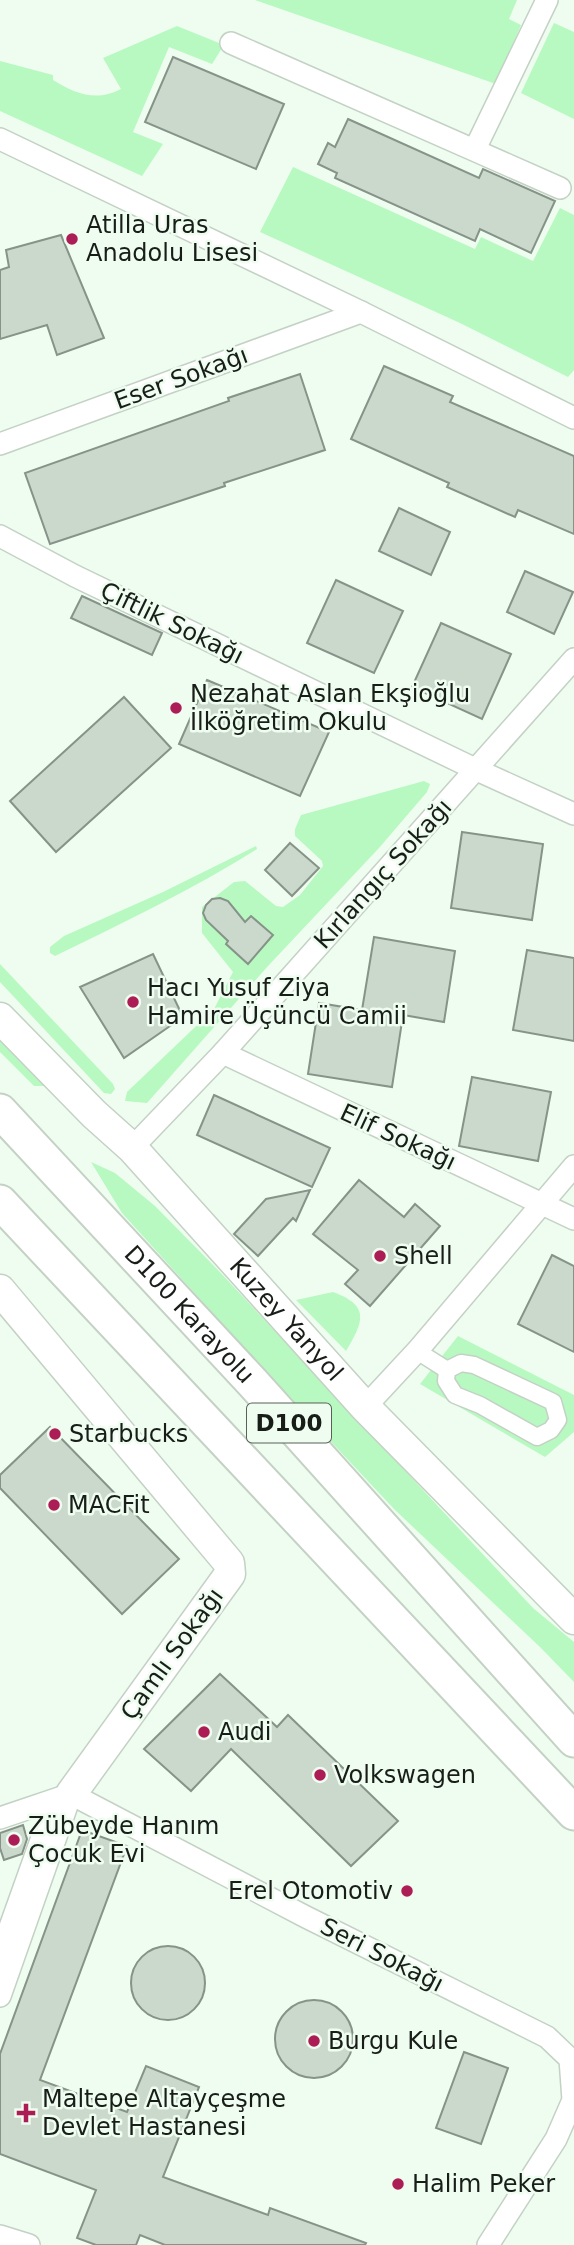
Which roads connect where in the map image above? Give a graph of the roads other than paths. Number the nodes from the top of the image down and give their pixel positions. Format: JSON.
{"nodes":[{"id":1,"x":547,"y":0,"type":"edge"},
{"id":2,"x":231,"y":43,"type":"dead end"},
{"id":3,"x":0,"y":139,"type":"edge"},
{"id":4,"x":475,"y":149,"type":"junction"},
{"id":5,"x":560,"y":188,"type":"dead end"},
{"id":6,"x":361,"y":312,"type":"junction"},
{"id":7,"x":574,"y":418,"type":"edge"},
{"id":8,"x":0,"y":444,"type":"edge"},
{"id":9,"x":0,"y":536,"type":"edge"},
{"id":10,"x":574,"y":659,"type":"edge"},
{"id":11,"x":477,"y":770,"type":"junction"},
{"id":12,"x":574,"y":814,"type":"edge"},
{"id":13,"x":0,"y":1018,"type":"edge"},
{"id":14,"x":223,"y":1054,"type":"junction"},
{"id":15,"x":0,"y":1111,"type":"edge"},
{"id":16,"x":132,"y":1148,"type":"junction"},
{"id":17,"x":574,"y":1166,"type":"edge"},
{"id":18,"x":542,"y":1205,"type":"junction"},
{"id":19,"x":5,"y":1210,"type":"edge"},
{"id":20,"x":574,"y":1219,"type":"edge"},
{"id":21,"x":0,"y":1290,"type":"edge"},
{"id":22,"x":11,"y":1318,"type":"edge"},
{"id":23,"x":417,"y":1351,"type":"junction"},
{"id":24,"x":447,"y":1370,"type":"junction"},
{"id":25,"x":365,"y":1407,"type":"junction"},
{"id":26,"x":574,"y":1619,"type":"edge"},
{"id":27,"x":574,"y":1740,"type":"edge"},
{"id":28,"x":521,"y":1756,"type":"junction"},
{"id":29,"x":71,"y":1794,"type":"junction"},
{"id":30,"x":574,"y":1813,"type":"edge"},
{"id":31,"x":0,"y":1818,"type":"edge"},
{"id":32,"x":574,"y":1840,"type":"edge"},
{"id":33,"x":0,"y":1955,"type":"edge"},
{"id":34,"x":0,"y":1996,"type":"edge"},
{"id":35,"x":0,"y":2236,"type":"edge"},
{"id":36,"x":29,"y":2245,"type":"edge"},
{"id":37,"x":488,"y":2245,"type":"edge"}],
"edges":[{"from":1,"to":4,"type":"street"},
{"from":2,"to":4,"type":"street"},
{"from":3,"to":6,"type":"street"},
{"from":4,"to":5,"type":"street"},
{"from":6,"to":7,"type":"street"},
{"from":6,"to":8,"type":"street","name":"Eser Sokağı"},
{"from":9,"to":11,"type":"street","name":"Çiftlik Sokağı"},
{"from":10,"to":11,"type":"street","name":"Kırlangıç Sokağı"},
{"from":11,"to":12,"type":"street","name":"Çiftlik Sokağı"},
{"from":11,"to":14,"type":"street","name":"Kırlangıç Sokağı"},
{"from":13,"to":16,"type":"main road","name":"Kuzey Yanyol"},
{"from":14,"to":16,"type":"street","name":"Kırlangıç Sokağı"},
{"from":14,"to":18,"type":"street","name":"Elif Sokağı"},
{"from":15,"to":27,"type":"highway","name":"D100 Karayolu","number":"D100"},
{"from":16,"to":25,"type":"main road","name":"Kuzey Yanyol"},
{"from":17,"to":18,"type":"street"},
{"from":18,"to":20,"type":"street","name":"Elif Sokağı"},
{"from":18,"to":23,"type":"street"},
{"from":19,"to":28,"type":"highway","number":"D100"},
{"from":21,"to":22,"type":"main road","name":"Çamlı Sokağı"},
{"from":22,"to":29,"type":"main road","name":"Çamlı Sokağı"},
{"from":23,"to":24,"type":"street"},
{"from":23,"to":25,"type":"street"},
{"from":24,"to":24,"type":"street"},
{"from":25,"to":26,"type":"main road","name":"Kuzey Yanyol"},
{"from":28,"to":30,"type":"highway","number":"D100"},
{"from":28,"to":32,"type":"highway"},
{"from":29,"to":31,"type":"street"},
{"from":29,"to":33,"type":"street","name":"Çamlı Sokağı"},
{"from":29,"to":34,"type":"street","name":"Çamlı Sokağı"},
{"from":29,"to":37,"type":"street","name":"Seri Sokağı"},
{"from":35,"to":36,"type":"street"}]}
